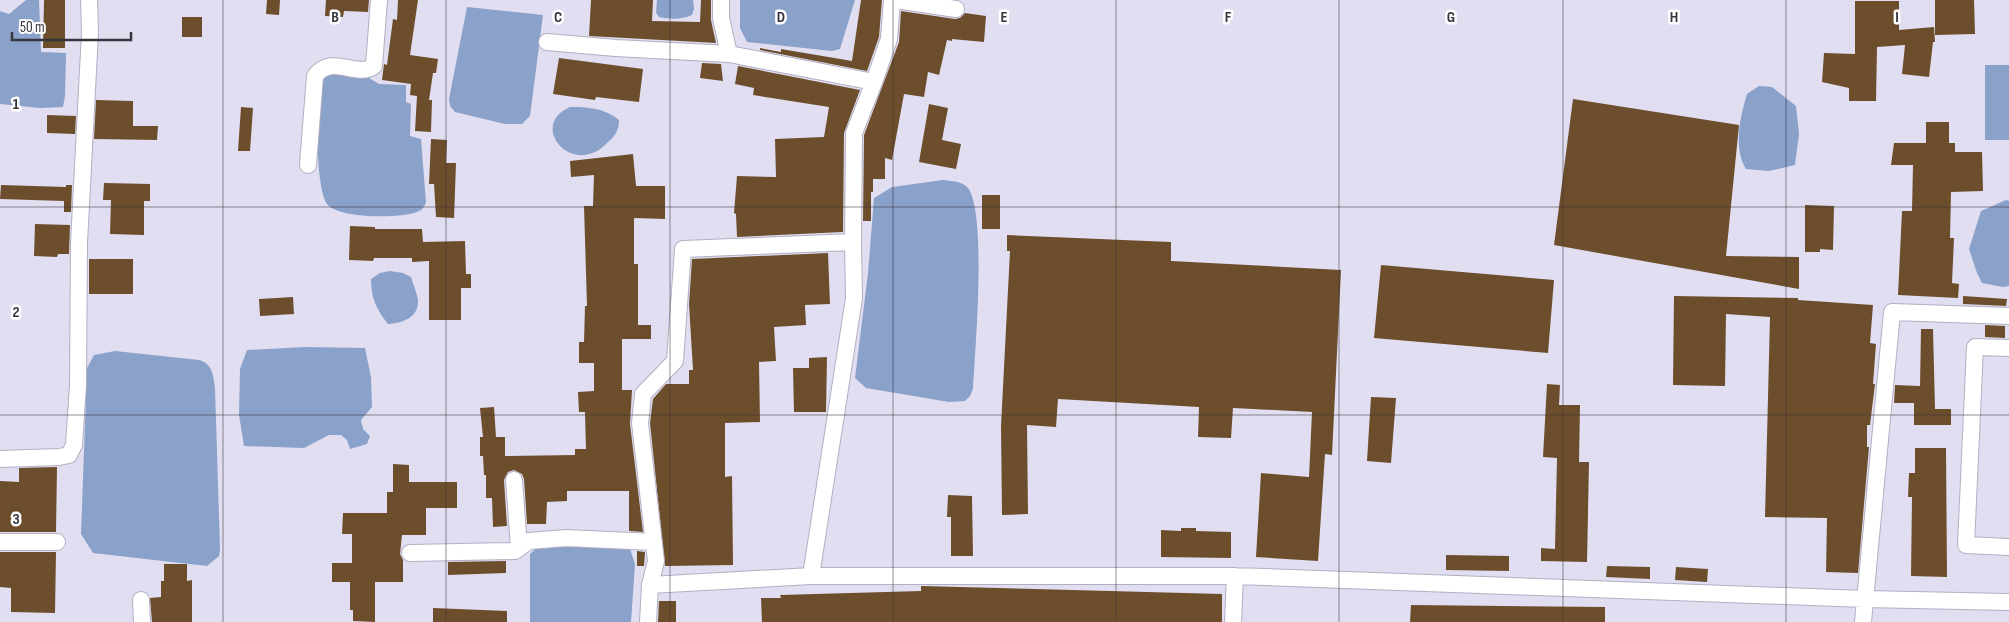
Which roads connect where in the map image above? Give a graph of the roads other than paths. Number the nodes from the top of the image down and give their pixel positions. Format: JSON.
{"nodes":[{"id":1,"x":89,"y":0,"type":"edge"},
{"id":2,"x":379,"y":0,"type":"edge"},
{"id":3,"x":721,"y":0,"type":"edge"},
{"id":4,"x":894,"y":0,"type":"edge"},
{"id":5,"x":956,"y":9,"type":"dead end"},
{"id":6,"x":547,"y":42,"type":"dead end"},
{"id":7,"x":729,"y":54,"type":"junction"},
{"id":8,"x":874,"y":82,"type":"junction"},
{"id":9,"x":308,"y":165,"type":"dead end"},
{"id":10,"x":853,"y":242,"type":"junction"},
{"id":11,"x":2009,"y":316,"type":"edge"},
{"id":12,"x":2009,"y":348,"type":"edge"},
{"id":13,"x":0,"y":459,"type":"edge"},
{"id":14,"x":514,"y":480,"type":"dead end"},
{"id":15,"x":0,"y":542,"type":"edge"},
{"id":16,"x":58,"y":542,"type":"dead end"},
{"id":17,"x":653,"y":542,"type":"junction"},
{"id":18,"x":2009,"y":547,"type":"edge"},
{"id":19,"x":519,"y":548,"type":"junction"},
{"id":20,"x":410,"y":553,"type":"dead end"},
{"id":21,"x":811,"y":576,"type":"junction"},
{"id":22,"x":1235,"y":576,"type":"junction"},
{"id":23,"x":650,"y":585,"type":"junction"},
{"id":24,"x":1864,"y":599,"type":"junction"},
{"id":25,"x":141,"y":600,"type":"dead end"},
{"id":26,"x":2009,"y":602,"type":"edge"},
{"id":27,"x":142,"y":622,"type":"edge"},
{"id":28,"x":648,"y":622,"type":"edge"},
{"id":29,"x":1233,"y":622,"type":"edge"},
{"id":30,"x":1863,"y":622,"type":"edge"}],
"edges":[{"from":1,"to":13,"type":"street"},
{"from":2,"to":9,"type":"street"},
{"from":3,"to":7,"type":"street"},
{"from":4,"to":5,"type":"street"},
{"from":4,"to":8,"type":"street"},
{"from":6,"to":7,"type":"street"},
{"from":7,"to":8,"type":"street"},
{"from":8,"to":10,"type":"street"},
{"from":10,"to":17,"type":"street"},
{"from":10,"to":21,"type":"street"},
{"from":11,"to":24,"type":"street"},
{"from":12,"to":18,"type":"street"},
{"from":14,"to":19,"type":"street"},
{"from":15,"to":16,"type":"street"},
{"from":17,"to":19,"type":"street"},
{"from":17,"to":23,"type":"street"},
{"from":19,"to":20,"type":"street"},
{"from":21,"to":22,"type":"street"},
{"from":21,"to":23,"type":"street"},
{"from":22,"to":24,"type":"street"},
{"from":22,"to":29,"type":"street"},
{"from":23,"to":28,"type":"street"},
{"from":24,"to":26,"type":"street"},
{"from":24,"to":30,"type":"street"},
{"from":25,"to":27,"type":"street"}]}
